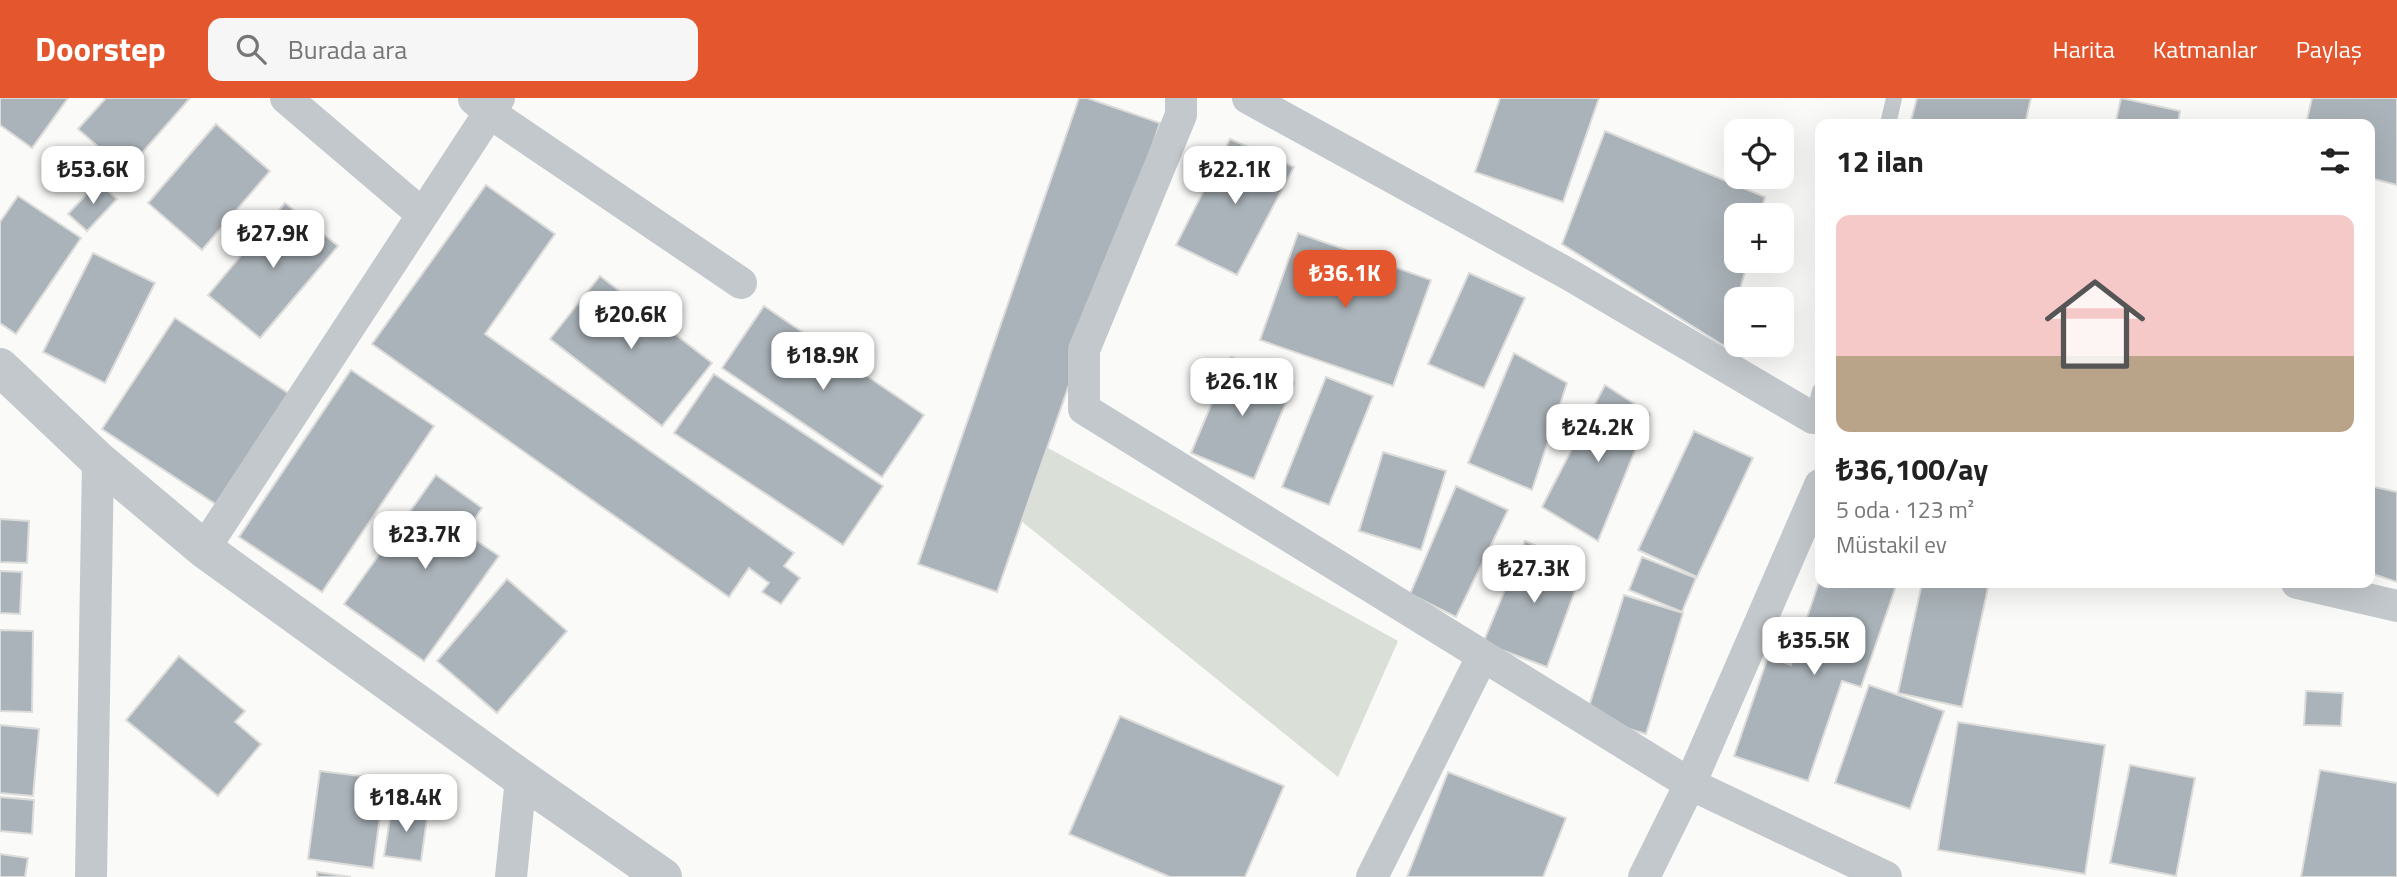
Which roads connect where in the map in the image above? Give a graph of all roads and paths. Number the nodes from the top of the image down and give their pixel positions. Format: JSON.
{"nodes":[{"id":1,"x":286,"y":98,"type":"edge"},
{"id":2,"x":1181,"y":98,"type":"edge"},
{"id":3,"x":1248,"y":98,"type":"edge"},
{"id":4,"x":1894,"y":98,"type":"edge"},
{"id":5,"x":487,"y":103,"type":"edge"},
{"id":6,"x":1889,"y":119,"type":"edge"},
{"id":7,"x":422,"y":214,"type":"junction"},
{"id":8,"x":741,"y":283,"type":"dead end"},
{"id":9,"x":0,"y":367,"type":"edge"},
{"id":10,"x":1815,"y":407,"type":"edge"},
{"id":11,"x":98,"y":460,"type":"junction"},
{"id":12,"x":1815,"y":496,"type":"edge"},
{"id":13,"x":204,"y":549,"type":"junction"},
{"id":14,"x":2319,"y":588,"type":"edge"},
{"id":15,"x":2397,"y":606,"type":"edge"},
{"id":16,"x":1482,"y":657,"type":"junction"},
{"id":17,"x":521,"y":778,"type":"junction"},
{"id":18,"x":1690,"y":784,"type":"junction"},
{"id":19,"x":92,"y":877,"type":"edge"},
{"id":20,"x":511,"y":877,"type":"edge"},
{"id":21,"x":663,"y":877,"type":"edge"},
{"id":22,"x":1372,"y":877,"type":"edge"},
{"id":23,"x":1644,"y":877,"type":"edge"},
{"id":24,"x":1886,"y":877,"type":"edge"}],
"edges":[{"from":1,"to":7,"type":"street"},
{"from":2,"to":16,"type":"street"},
{"from":3,"to":10,"type":"street"},
{"from":4,"to":6,"type":"lane"},
{"from":5,"to":7,"type":"street"},
{"from":5,"to":8,"type":"street"},
{"from":7,"to":13,"type":"street"},
{"from":9,"to":11,"type":"street"},
{"from":11,"to":13,"type":"street"},
{"from":11,"to":19,"type":"street"},
{"from":12,"to":18,"type":"street"},
{"from":13,"to":17,"type":"street"},
{"from":14,"to":15,"type":"street"},
{"from":16,"to":18,"type":"street"},
{"from":16,"to":22,"type":"street"},
{"from":17,"to":20,"type":"street"},
{"from":17,"to":21,"type":"street"},
{"from":18,"to":23,"type":"street"},
{"from":18,"to":24,"type":"street"}]}
